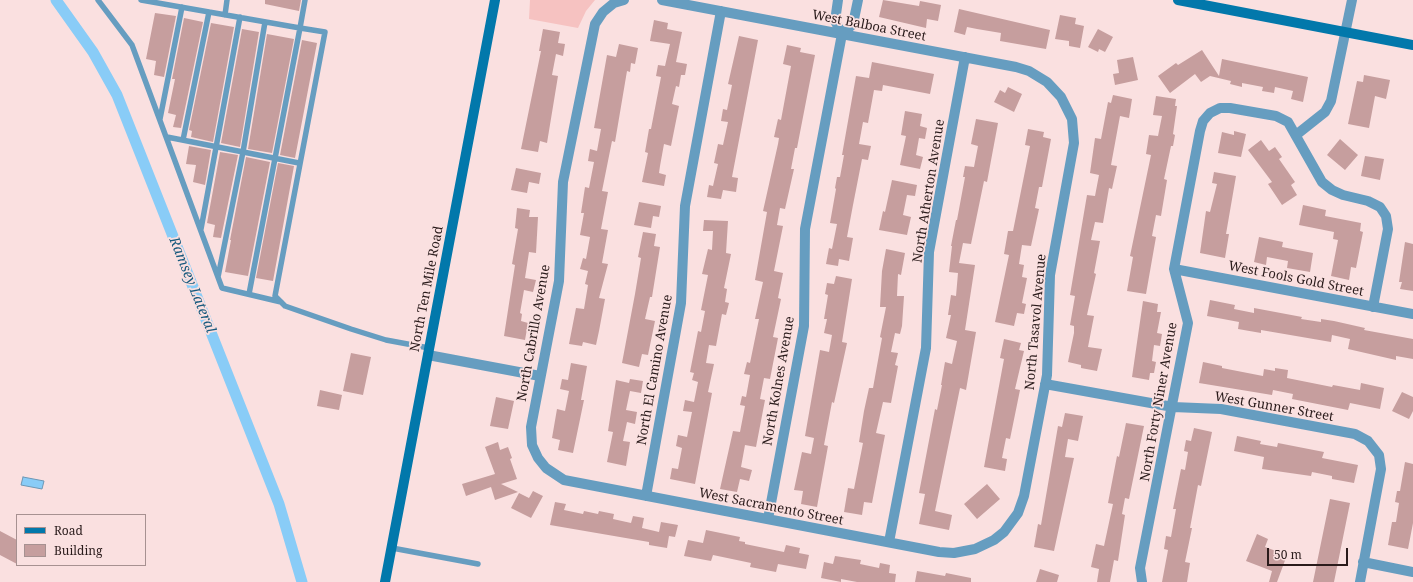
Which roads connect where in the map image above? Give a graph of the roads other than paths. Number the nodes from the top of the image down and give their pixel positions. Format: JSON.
{"nodes":[{"id":1,"x":98,"y":0,"type":"edge"},
{"id":2,"x":141,"y":0,"type":"edge"},
{"id":3,"x":227,"y":0,"type":"edge"},
{"id":4,"x":305,"y":0,"type":"edge"},
{"id":5,"x":495,"y":0,"type":"edge"},
{"id":6,"x":624,"y":0,"type":"edge"},
{"id":7,"x":662,"y":0,"type":"edge"},
{"id":8,"x":838,"y":0,"type":"edge"},
{"id":9,"x":858,"y":0,"type":"edge"},
{"id":10,"x":1178,"y":0,"type":"edge"},
{"id":11,"x":1352,"y":0,"type":"edge"},
{"id":12,"x":149,"y":1,"type":"edge"},
{"id":13,"x":168,"y":2,"type":"edge"},
{"id":14,"x":182,"y":7,"type":"junction"},
{"id":15,"x":721,"y":11,"type":"junction"},
{"id":16,"x":209,"y":12,"type":"junction"},
{"id":17,"x":225,"y":14,"type":"junction"},
{"id":18,"x":240,"y":17,"type":"junction"},
{"id":19,"x":265,"y":22,"type":"junction"},
{"id":20,"x":300,"y":28,"type":"junction"},
{"id":21,"x":1345,"y":32,"type":"junction"},
{"id":22,"x":842,"y":34,"type":"junction"},
{"id":23,"x":1413,"y":45,"type":"edge"},
{"id":24,"x":965,"y":57,"type":"junction"},
{"id":25,"x":1061,"y":98,"type":"joint"},
{"id":26,"x":160,"y":119,"type":"junction"},
{"id":27,"x":1296,"y":135,"type":"junction"},
{"id":28,"x":167,"y":137,"type":"junction"},
{"id":29,"x":184,"y":140,"type":"junction"},
{"id":30,"x":215,"y":146,"type":"junction"},
{"id":31,"x":243,"y":152,"type":"junction"},
{"id":32,"x":275,"y":158,"type":"junction"},
{"id":33,"x":299,"y":163,"type":"junction"},
{"id":34,"x":201,"y":230,"type":"junction"},
{"id":35,"x":1174,"y":269,"type":"junction"},
{"id":36,"x":218,"y":277,"type":"junction"},
{"id":37,"x":249,"y":294,"type":"junction"},
{"id":38,"x":281,"y":302,"type":"junction"},
{"id":39,"x":1373,"y":307,"type":"junction"},
{"id":40,"x":1413,"y":314,"type":"edge"},
{"id":41,"x":428,"y":351,"type":"junction"},
{"id":42,"x":540,"y":376,"type":"junction"},
{"id":43,"x":1045,"y":384,"type":"junction"},
{"id":44,"x":1173,"y":407,"type":"junction"},
{"id":45,"x":546,"y":468,"type":"joint"},
{"id":46,"x":646,"y":496,"type":"junction"},
{"id":47,"x":768,"y":519,"type":"junction"},
{"id":48,"x":994,"y":540,"type":"joint"},
{"id":49,"x":890,"y":542,"type":"junction"},
{"id":50,"x":392,"y":548,"type":"junction"},
{"id":51,"x":1363,"y":562,"type":"junction"},
{"id":52,"x":478,"y":564,"type":"dead end"},
{"id":53,"x":1413,"y":572,"type":"edge"},
{"id":54,"x":385,"y":582,"type":"edge"},
{"id":55,"x":1142,"y":582,"type":"edge"},
{"id":56,"x":1360,"y":582,"type":"edge"}],
"edges":[{"from":1,"to":26,"type":"lane"},
{"from":2,"to":12,"type":"lane"},
{"from":3,"to":17,"type":"lane"},
{"from":4,"to":20,"type":"lane"},
{"from":5,"to":41,"type":"main road","name":"North Ten Mile Road"},
{"from":6,"to":42,"type":"street","name":"North Cabrillo Avenue"},
{"from":7,"to":15,"type":"street","name":"West Balboa Street"},
{"from":8,"to":22,"type":"street","name":"North Kolnes Avenue"},
{"from":9,"to":22,"type":"street","name":"North Kolnes Avenue"},
{"from":10,"to":21,"type":"main road"},
{"from":11,"to":21,"type":"street"},
{"from":12,"to":13,"type":"lane"},
{"from":13,"to":14,"type":"lane"},
{"from":14,"to":16,"type":"lane"},
{"from":14,"to":26,"type":"lane"},
{"from":15,"to":22,"type":"street","name":"West Balboa Street"},
{"from":15,"to":46,"type":"street","name":"North El Camino Avenue"},
{"from":16,"to":17,"type":"lane"},
{"from":16,"to":29,"type":"lane"},
{"from":17,"to":18,"type":"lane"},
{"from":18,"to":19,"type":"lane"},
{"from":18,"to":30,"type":"lane"},
{"from":19,"to":20,"type":"lane"},
{"from":19,"to":31,"type":"lane"},
{"from":20,"to":32,"type":"lane"},
{"from":20,"to":33,"type":"lane"},
{"from":21,"to":23,"type":"main road"},
{"from":21,"to":27,"type":"street"},
{"from":22,"to":24,"type":"street","name":"West Balboa Street"},
{"from":22,"to":47,"type":"street","name":"North Kolnes Avenue"},
{"from":24,"to":25,"type":"street","name":"West Balboa Street"},
{"from":24,"to":49,"type":"street","name":"North Atherton Avenue"},
{"from":25,"to":43,"type":"street","name":"North Tasavol Avenue"},
{"from":26,"to":28,"type":"lane"},
{"from":27,"to":35,"type":"street","name":"North Forty Niner Avenue"},
{"from":27,"to":39,"type":"street"},
{"from":28,"to":29,"type":"lane"},
{"from":28,"to":34,"type":"lane"},
{"from":29,"to":30,"type":"lane"},
{"from":30,"to":31,"type":"lane"},
{"from":30,"to":34,"type":"lane"},
{"from":31,"to":32,"type":"lane"},
{"from":31,"to":36,"type":"lane"},
{"from":32,"to":33,"type":"lane"},
{"from":32,"to":37,"type":"lane"},
{"from":33,"to":38,"type":"lane"},
{"from":34,"to":36,"type":"lane"},
{"from":35,"to":39,"type":"street","name":"West Fools Gold Street"},
{"from":35,"to":44,"type":"street","name":"North Forty Niner Avenue"},
{"from":36,"to":37,"type":"lane"},
{"from":37,"to":38,"type":"lane"},
{"from":38,"to":41,"type":"lane"},
{"from":39,"to":40,"type":"street","name":"West Fools Gold Street"},
{"from":41,"to":42,"type":"street"},
{"from":41,"to":50,"type":"main road","name":"North Ten Mile Road"},
{"from":42,"to":45,"type":"street","name":"North Cabrillo Avenue"},
{"from":43,"to":44,"type":"street","name":"West Gunner Street"},
{"from":43,"to":48,"type":"street","name":"North Tasavol Avenue"},
{"from":44,"to":51,"type":"street","name":"West Gunner Street"},
{"from":44,"to":55,"type":"street","name":"North Forty Niner Avenue"},
{"from":45,"to":46,"type":"street","name":"West Sacramento Street"},
{"from":46,"to":47,"type":"street","name":"West Sacramento Street"},
{"from":47,"to":49,"type":"street","name":"West Sacramento Street"},
{"from":48,"to":49,"type":"street","name":"West Sacramento Street"},
{"from":50,"to":52,"type":"lane"},
{"from":50,"to":54,"type":"main road","name":"North Ten Mile Road"},
{"from":51,"to":53,"type":"street"},
{"from":51,"to":56,"type":"street"}]}
